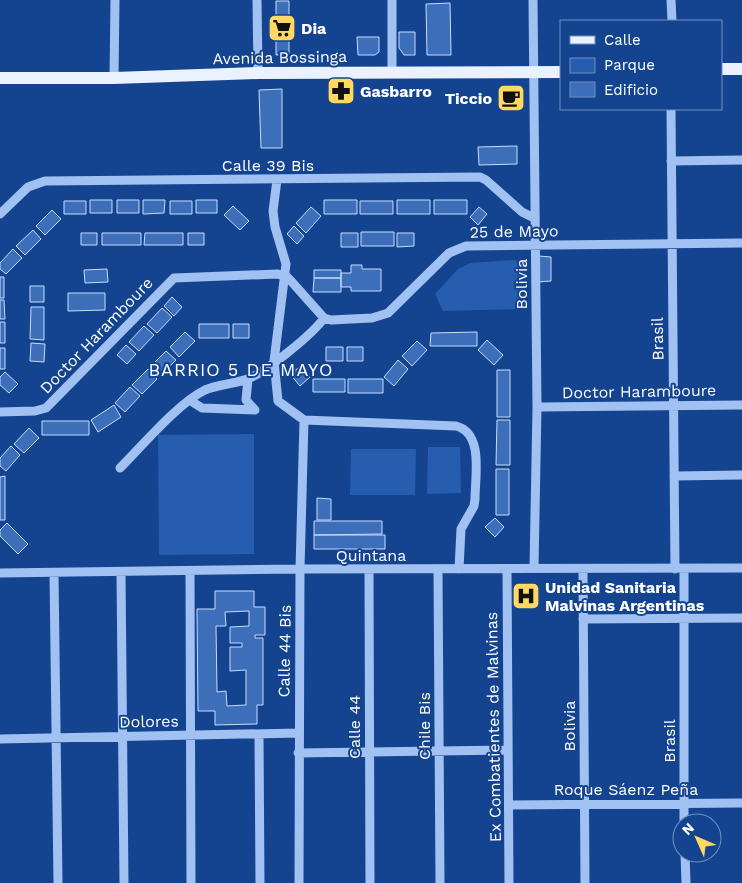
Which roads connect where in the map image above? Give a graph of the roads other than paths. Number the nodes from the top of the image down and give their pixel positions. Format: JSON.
{"nodes":[{"id":1,"x":115,"y":0,"type":"edge"},
{"id":2,"x":257,"y":0,"type":"edge"},
{"id":3,"x":392,"y":0,"type":"edge"},
{"id":4,"x":534,"y":0,"type":"edge"},
{"id":5,"x":672,"y":0,"type":"edge"},
{"id":6,"x":672,"y":20,"type":"edge"},
{"id":7,"x":722,"y":69,"type":"edge"},
{"id":8,"x":742,"y":69,"type":"edge"},
{"id":9,"x":392,"y":72,"type":"junction"},
{"id":10,"x":560,"y":72,"type":"edge"},
{"id":11,"x":258,"y":73,"type":"junction"},
{"id":12,"x":533,"y":73,"type":"junction"},
{"id":13,"x":0,"y":78,"type":"edge"},
{"id":14,"x":114,"y":78,"type":"junction"},
{"id":15,"x":672,"y":110,"type":"edge"},
{"id":16,"x":742,"y":160,"type":"edge"},
{"id":17,"x":671,"y":161,"type":"junction"},
{"id":18,"x":277,"y":180,"type":"junction"},
{"id":19,"x":0,"y":214,"type":"edge"},
{"id":20,"x":534,"y":218,"type":"junction"},
{"id":21,"x":742,"y":243,"type":"edge"},
{"id":22,"x":671,"y":244,"type":"junction"},
{"id":23,"x":536,"y":246,"type":"junction"},
{"id":24,"x":286,"y":276,"type":"junction"},
{"id":25,"x":324,"y":318,"type":"junction"},
{"id":26,"x":274,"y":361,"type":"junction"},
{"id":27,"x":248,"y":379,"type":"junction"},
{"id":28,"x":191,"y":401,"type":"junction"},
{"id":29,"x":674,"y":404,"type":"junction"},
{"id":30,"x":742,"y":405,"type":"edge"},
{"id":31,"x":537,"y":407,"type":"junction"},
{"id":32,"x":0,"y":412,"type":"edge"},
{"id":33,"x":304,"y":420,"type":"junction"},
{"id":34,"x":120,"y":468,"type":"dead end"},
{"id":35,"x":742,"y":475,"type":"edge"},
{"id":36,"x":674,"y":476,"type":"junction"},
{"id":37,"x":534,"y":568,"type":"junction"},
{"id":38,"x":742,"y":568,"type":"edge"},
{"id":39,"x":300,"y":569,"type":"junction"},
{"id":40,"x":438,"y":569,"type":"junction"},
{"id":41,"x":459,"y":569,"type":"junction"},
{"id":42,"x":680,"y":569,"type":"junction"},
{"id":43,"x":369,"y":570,"type":"junction"},
{"id":44,"x":507,"y":570,"type":"junction"},
{"id":45,"x":583,"y":570,"type":"junction"},
{"id":46,"x":190,"y":571,"type":"junction"},
{"id":47,"x":0,"y":573,"type":"edge"},
{"id":48,"x":54,"y":573,"type":"junction"},
{"id":49,"x":121,"y":573,"type":"junction"},
{"id":50,"x":742,"y":618,"type":"edge"},
{"id":51,"x":583,"y":619,"type":"junction"},
{"id":52,"x":684,"y":619,"type":"junction"},
{"id":53,"x":298,"y":733,"type":"junction"},
{"id":54,"x":259,"y":734,"type":"junction"},
{"id":55,"x":122,"y":736,"type":"junction"},
{"id":56,"x":189,"y":736,"type":"junction"},
{"id":57,"x":56,"y":737,"type":"junction"},
{"id":58,"x":0,"y":739,"type":"edge"},
{"id":59,"x":508,"y":750,"type":"junction"},
{"id":60,"x":439,"y":752,"type":"junction"},
{"id":61,"x":298,"y":753,"type":"junction"},
{"id":62,"x":370,"y":753,"type":"junction"},
{"id":63,"x":585,"y":803,"type":"junction"},
{"id":64,"x":684,"y":804,"type":"junction"},
{"id":65,"x":742,"y":804,"type":"edge"},
{"id":66,"x":509,"y":805,"type":"junction"},
{"id":67,"x":684,"y":813,"type":"edge"},
{"id":68,"x":685,"y":863,"type":"edge"},
{"id":69,"x":58,"y":883,"type":"edge"},
{"id":70,"x":124,"y":883,"type":"edge"},
{"id":71,"x":191,"y":883,"type":"edge"},
{"id":72,"x":260,"y":883,"type":"edge"},
{"id":73,"x":299,"y":883,"type":"edge"},
{"id":74,"x":370,"y":883,"type":"edge"},
{"id":75,"x":440,"y":883,"type":"edge"},
{"id":76,"x":509,"y":883,"type":"edge"},
{"id":77,"x":585,"y":883,"type":"edge"},
{"id":78,"x":686,"y":883,"type":"edge"}],
"edges":[{"from":1,"to":14,"type":"street"},
{"from":2,"to":11,"type":"street"},
{"from":3,"to":9,"type":"street"},
{"from":4,"to":12,"type":"street","name":"Bolivia"},
{"from":5,"to":6,"type":"street"},
{"from":7,"to":8,"type":"main road"},
{"from":9,"to":11,"type":"main road","name":"Avenida Bossinga"},
{"from":9,"to":12,"type":"main road","name":"Avenida Bossinga"},
{"from":10,"to":12,"type":"main road","name":"Avenida Bossinga"},
{"from":11,"to":14,"type":"main road","name":"Avenida Bossinga"},
{"from":12,"to":20,"type":"street","name":"Bolivia"},
{"from":13,"to":14,"type":"main road","name":"Avenida Bossinga"},
{"from":15,"to":17,"type":"street","name":"Brasil"},
{"from":16,"to":17,"type":"street"},
{"from":17,"to":22,"type":"street","name":"Brasil"},
{"from":18,"to":19,"type":"street","name":"Calle 39 Bis"},
{"from":18,"to":20,"type":"street","name":"Calle 39 Bis"},
{"from":18,"to":24,"type":"street"},
{"from":20,"to":23,"type":"street","name":"Bolivia"},
{"from":21,"to":22,"type":"street","name":"25 de Mayo"},
{"from":22,"to":23,"type":"street","name":"25 de Mayo"},
{"from":22,"to":29,"type":"street","name":"Brasil"},
{"from":23,"to":25,"type":"street","name":"25 de Mayo"},
{"from":23,"to":31,"type":"street","name":"Bolivia"},
{"from":24,"to":25,"type":"street"},
{"from":24,"to":26,"type":"street"},
{"from":24,"to":32,"type":"street","name":"Doctor Haramboure"},
{"from":25,"to":26,"type":"street"},
{"from":26,"to":27,"type":"street"},
{"from":26,"to":33,"type":"street"},
{"from":27,"to":28,"type":"street"},
{"from":27,"to":28,"type":"street"},
{"from":28,"to":34,"type":"street"},
{"from":29,"to":30,"type":"street","name":"Doctor Haramboure"},
{"from":29,"to":31,"type":"street","name":"Doctor Haramboure"},
{"from":29,"to":36,"type":"street","name":"Brasil"},
{"from":31,"to":37,"type":"street","name":"Bolivia"},
{"from":33,"to":39,"type":"street","name":"Calle 44 Bis"},
{"from":33,"to":41,"type":"street"},
{"from":35,"to":36,"type":"street"},
{"from":36,"to":42,"type":"street","name":"Brasil"},
{"from":37,"to":44,"type":"street","name":"Quintana"},
{"from":37,"to":45,"type":"street","name":"Quintana"},
{"from":38,"to":42,"type":"street","name":"Quintana"},
{"from":39,"to":43,"type":"street","name":"Quintana"},
{"from":39,"to":46,"type":"street","name":"Quintana"},
{"from":39,"to":53,"type":"street","name":"Calle 44 Bis"},
{"from":40,"to":41,"type":"street","name":"Quintana"},
{"from":40,"to":43,"type":"street","name":"Quintana"},
{"from":40,"to":60,"type":"street","name":"Chile Bis"},
{"from":41,"to":44,"type":"street","name":"Quintana"},
{"from":42,"to":45,"type":"street","name":"Quintana"},
{"from":42,"to":52,"type":"street","name":"Brasil"},
{"from":43,"to":62,"type":"street","name":"Calle 44"},
{"from":44,"to":59,"type":"street","name":"Ex Combatientes de Malvinas"},
{"from":45,"to":51,"type":"street","name":"Bolivia"},
{"from":46,"to":49,"type":"street","name":"Quintana"},
{"from":46,"to":56,"type":"street"},
{"from":47,"to":48,"type":"street","name":"Quintana"},
{"from":48,"to":49,"type":"street","name":"Quintana"},
{"from":48,"to":57,"type":"street"},
{"from":49,"to":55,"type":"street"},
{"from":50,"to":52,"type":"street"},
{"from":51,"to":52,"type":"street"},
{"from":51,"to":63,"type":"street","name":"Bolivia"},
{"from":52,"to":64,"type":"street","name":"Brasil"},
{"from":53,"to":54,"type":"street","name":"Dolores"},
{"from":53,"to":61,"type":"street","name":"Calle 44 Bis"},
{"from":54,"to":56,"type":"street","name":"Dolores"},
{"from":54,"to":72,"type":"street"},
{"from":55,"to":56,"type":"street","name":"Dolores"},
{"from":55,"to":57,"type":"street","name":"Dolores"},
{"from":55,"to":70,"type":"street"},
{"from":56,"to":71,"type":"street"},
{"from":57,"to":58,"type":"street","name":"Dolores"},
{"from":57,"to":69,"type":"street"},
{"from":59,"to":60,"type":"street"},
{"from":59,"to":66,"type":"street","name":"Ex Combatientes de Malvinas"},
{"from":60,"to":62,"type":"street"},
{"from":60,"to":75,"type":"street","name":"Chile Bis"},
{"from":61,"to":62,"type":"street"},
{"from":61,"to":73,"type":"street","name":"Calle 44 Bis"},
{"from":62,"to":74,"type":"street","name":"Calle 44"},
{"from":63,"to":64,"type":"street","name":"Roque Sáenz Peña"},
{"from":63,"to":66,"type":"street","name":"Roque Sáenz Peña"},
{"from":63,"to":77,"type":"street","name":"Bolivia"},
{"from":64,"to":65,"type":"street","name":"Roque Sáenz Peña"},
{"from":64,"to":67,"type":"street","name":"Brasil"},
{"from":66,"to":76,"type":"street","name":"Ex Combatientes de Malvinas"},
{"from":68,"to":78,"type":"street"}]}
